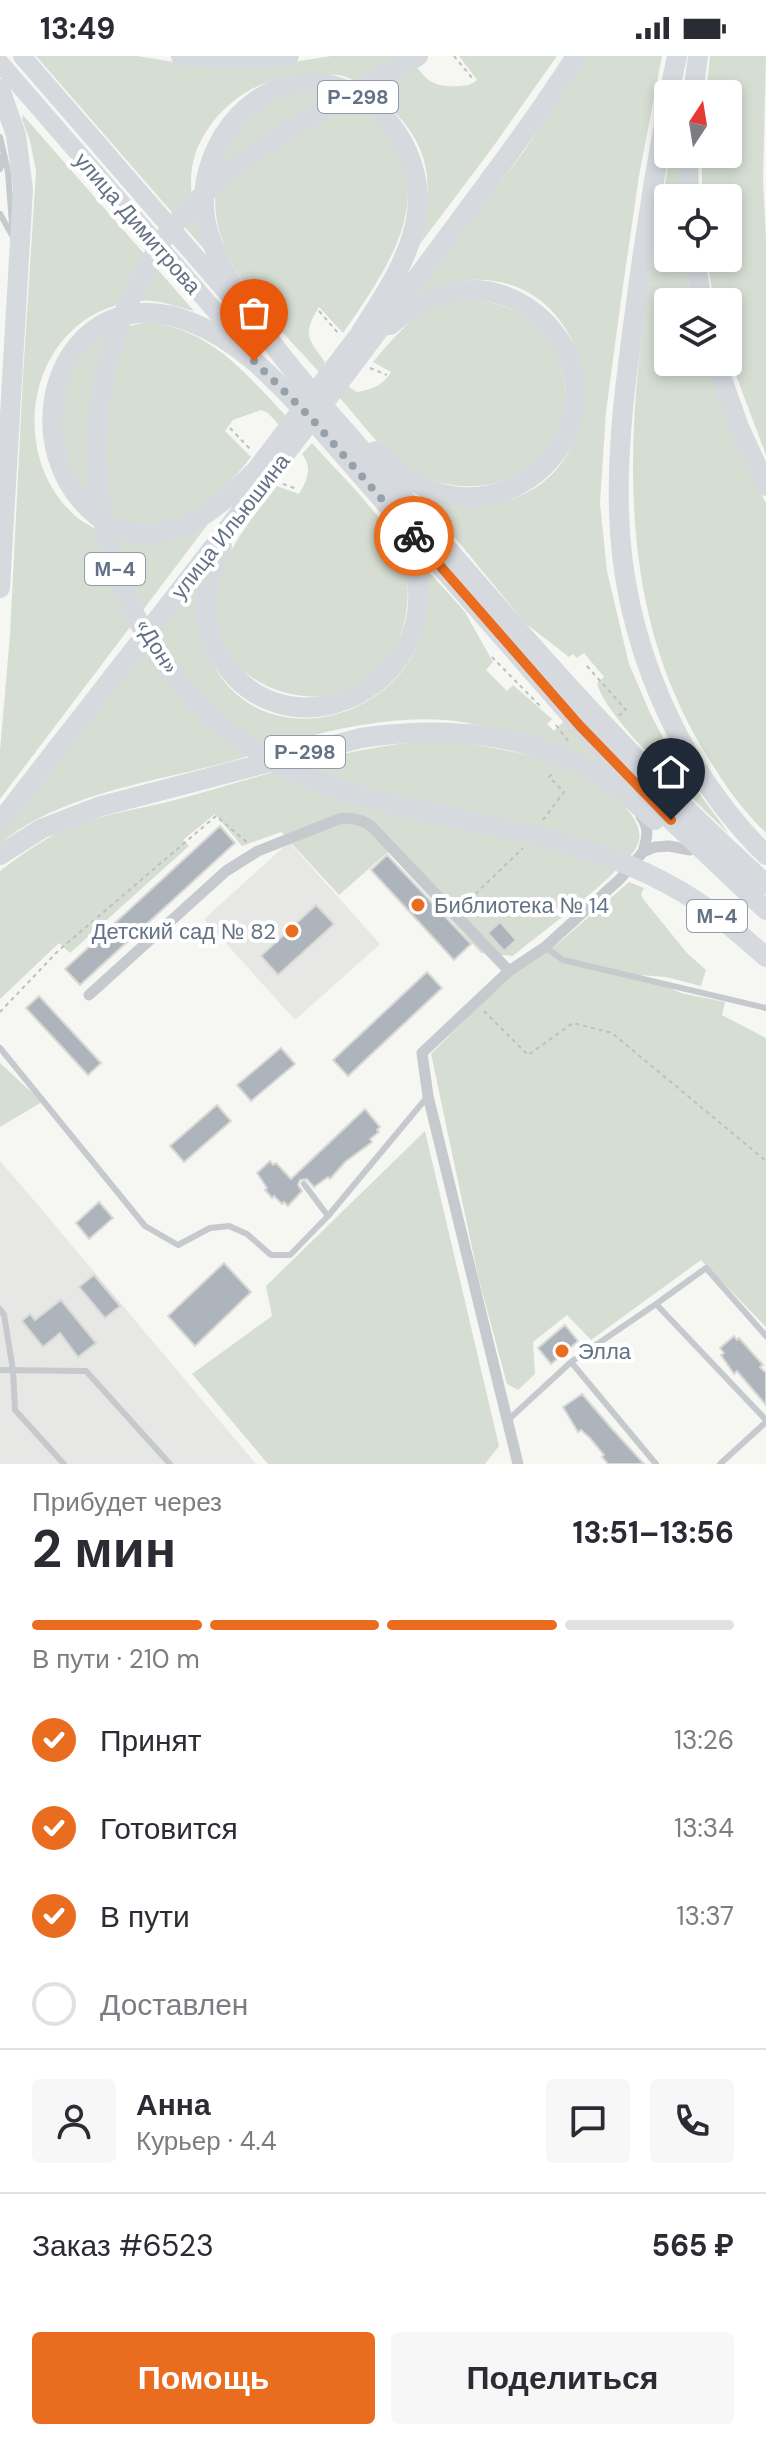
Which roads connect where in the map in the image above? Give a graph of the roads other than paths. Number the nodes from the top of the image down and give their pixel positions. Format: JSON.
{"nodes":[{"id":1,"x":22,"y":56,"type":"edge"},
{"id":2,"x":181,"y":56,"type":"edge"},
{"id":3,"x":289,"y":56,"type":"edge"},
{"id":4,"x":418,"y":56,"type":"edge"},
{"id":5,"x":567,"y":56,"type":"edge"},
{"id":6,"x":576,"y":56,"type":"edge"},
{"id":7,"x":677,"y":56,"type":"edge"},
{"id":8,"x":698,"y":56,"type":"edge"},
{"id":9,"x":0,"y":63,"type":"edge"},
{"id":10,"x":672,"y":80,"type":"edge"},
{"id":11,"x":695,"y":80,"type":"edge"},
{"id":12,"x":0,"y":89,"type":"edge"},
{"id":13,"x":0,"y":137,"type":"edge"},
{"id":14,"x":3,"y":152,"type":"junction"},
{"id":15,"x":657,"y":168,"type":"edge"},
{"id":16,"x":0,"y":169,"type":"edge"},
{"id":17,"x":0,"y":214,"type":"edge"},
{"id":18,"x":13,"y":237,"type":"junction"},
{"id":19,"x":358,"y":346,"type":"junction"},
{"id":20,"x":278,"y":367,"type":"junction"},
{"id":21,"x":721,"y":376,"type":"edge"},
{"id":22,"x":317,"y":410,"type":"junction"},
{"id":23,"x":10,"y":414,"type":"junction"},
{"id":24,"x":265,"y":467,"type":"junction"},
{"id":25,"x":766,"y":486,"type":"edge"},
{"id":26,"x":240,"y":515,"type":"junction"},
{"id":27,"x":0,"y":588,"type":"edge"},
{"id":28,"x":616,"y":787,"type":"junction"},
{"id":29,"x":0,"y":808,"type":"edge"},
{"id":30,"x":0,"y":822,"type":"edge"},
{"id":31,"x":690,"y":850,"type":"junction"},
{"id":32,"x":643,"y":852,"type":"junction"},
{"id":33,"x":0,"y":855,"type":"edge"},
{"id":34,"x":766,"y":855,"type":"edge"},
{"id":35,"x":762,"y":898,"type":"edge"},
{"id":36,"x":545,"y":947,"type":"junction"},
{"id":37,"x":766,"y":957,"type":"edge"},
{"id":38,"x":509,"y":971,"type":"junction"},
{"id":39,"x":89,"y":995,"type":"dead end"},
{"id":40,"x":766,"y":1008,"type":"edge"},
{"id":41,"x":0,"y":1048,"type":"edge"},
{"id":42,"x":428,"y":1096,"type":"junction"},
{"id":43,"x":304,"y":1184,"type":"dead end"},
{"id":44,"x":328,"y":1216,"type":"junction"},
{"id":45,"x":656,"y":1304,"type":"junction"},
{"id":46,"x":0,"y":1309,"type":"edge"},
{"id":47,"x":766,"y":1336,"type":"edge"},
{"id":48,"x":571,"y":1362,"type":"junction"},
{"id":49,"x":0,"y":1370,"type":"edge"},
{"id":50,"x":13,"y":1370,"type":"junction"},
{"id":51,"x":508,"y":1420,"type":"junction"},
{"id":52,"x":766,"y":1421,"type":"edge"},
{"id":53,"x":64,"y":1464,"type":"edge"},
{"id":54,"x":170,"y":1464,"type":"edge"},
{"id":55,"x":518,"y":1464,"type":"edge"},
{"id":56,"x":656,"y":1464,"type":"edge"},
{"id":57,"x":720,"y":1464,"type":"edge"}],
"edges":[{"from":1,"to":20,"type":"main road","name":"улица Димитрова"},
{"from":2,"to":3,"type":"highway"},
{"from":4,"to":37,"type":"highway","name":"«Дон»","number":"М-4"},
{"from":5,"to":19,"type":"highway","number":"Р-298"},
{"from":6,"to":19,"type":"highway","number":"Р-298"},
{"from":7,"to":10,"type":"highway"},
{"from":8,"to":11,"type":"highway"},
{"from":9,"to":20,"type":"main road","name":"улица Димитрова"},
{"from":12,"to":23,"type":"highway"},
{"from":13,"to":14,"type":"lane"},
{"from":14,"to":16,"type":"lane"},
{"from":14,"to":18,"type":"lane"},
{"from":15,"to":34,"type":"highway"},
{"from":17,"to":18,"type":"lane"},
{"from":18,"to":23,"type":"lane"},
{"from":19,"to":20,"type":"highway","number":"Р-298"},
{"from":19,"to":22,"type":"highway"},
{"from":19,"to":24,"type":"highway","name":"улица Ильюшина","number":"Р-298"},
{"from":20,"to":22,"type":"highway","name":"улица Димитрова","number":"Р-298"},
{"from":20,"to":24,"type":"highway"},
{"from":21,"to":25,"type":"highway"},
{"from":22,"to":26,"type":"highway"},
{"from":22,"to":35,"type":"highway","name":"улица Димитрова","number":"Р-298"},
{"from":23,"to":27,"type":"highway"},
{"from":24,"to":26,"type":"highway","name":"улица Ильюшина","number":"Р-298"},
{"from":24,"to":29,"type":"highway","name":"улица Ильюшина","number":"Р-298"},
{"from":26,"to":30,"type":"highway","name":"улица Ильюшина","number":"Р-298"},
{"from":28,"to":31,"type":"highway","number":"Р-298"},
{"from":28,"to":32,"type":"street"},
{"from":28,"to":33,"type":"highway","number":"Р-298"},
{"from":31,"to":32,"type":"street"},
{"from":31,"to":35,"type":"highway","number":"Р-298"},
{"from":32,"to":36,"type":"street"},
{"from":36,"to":38,"type":"street"},
{"from":36,"to":40,"type":"lane"},
{"from":38,"to":39,"type":"street"},
{"from":38,"to":42,"type":"street"},
{"from":41,"to":44,"type":"lane"},
{"from":42,"to":44,"type":"lane"},
{"from":42,"to":51,"type":"street"},
{"from":43,"to":44,"type":"lane"},
{"from":45,"to":47,"type":"lane"},
{"from":45,"to":48,"type":"lane"},
{"from":45,"to":52,"type":"lane"},
{"from":46,"to":50,"type":"lane"},
{"from":48,"to":51,"type":"lane"},
{"from":48,"to":56,"type":"lane"},
{"from":49,"to":50,"type":"lane"},
{"from":50,"to":53,"type":"lane"},
{"from":50,"to":54,"type":"lane"},
{"from":51,"to":55,"type":"street"},
{"from":52,"to":57,"type":"lane"}]}
